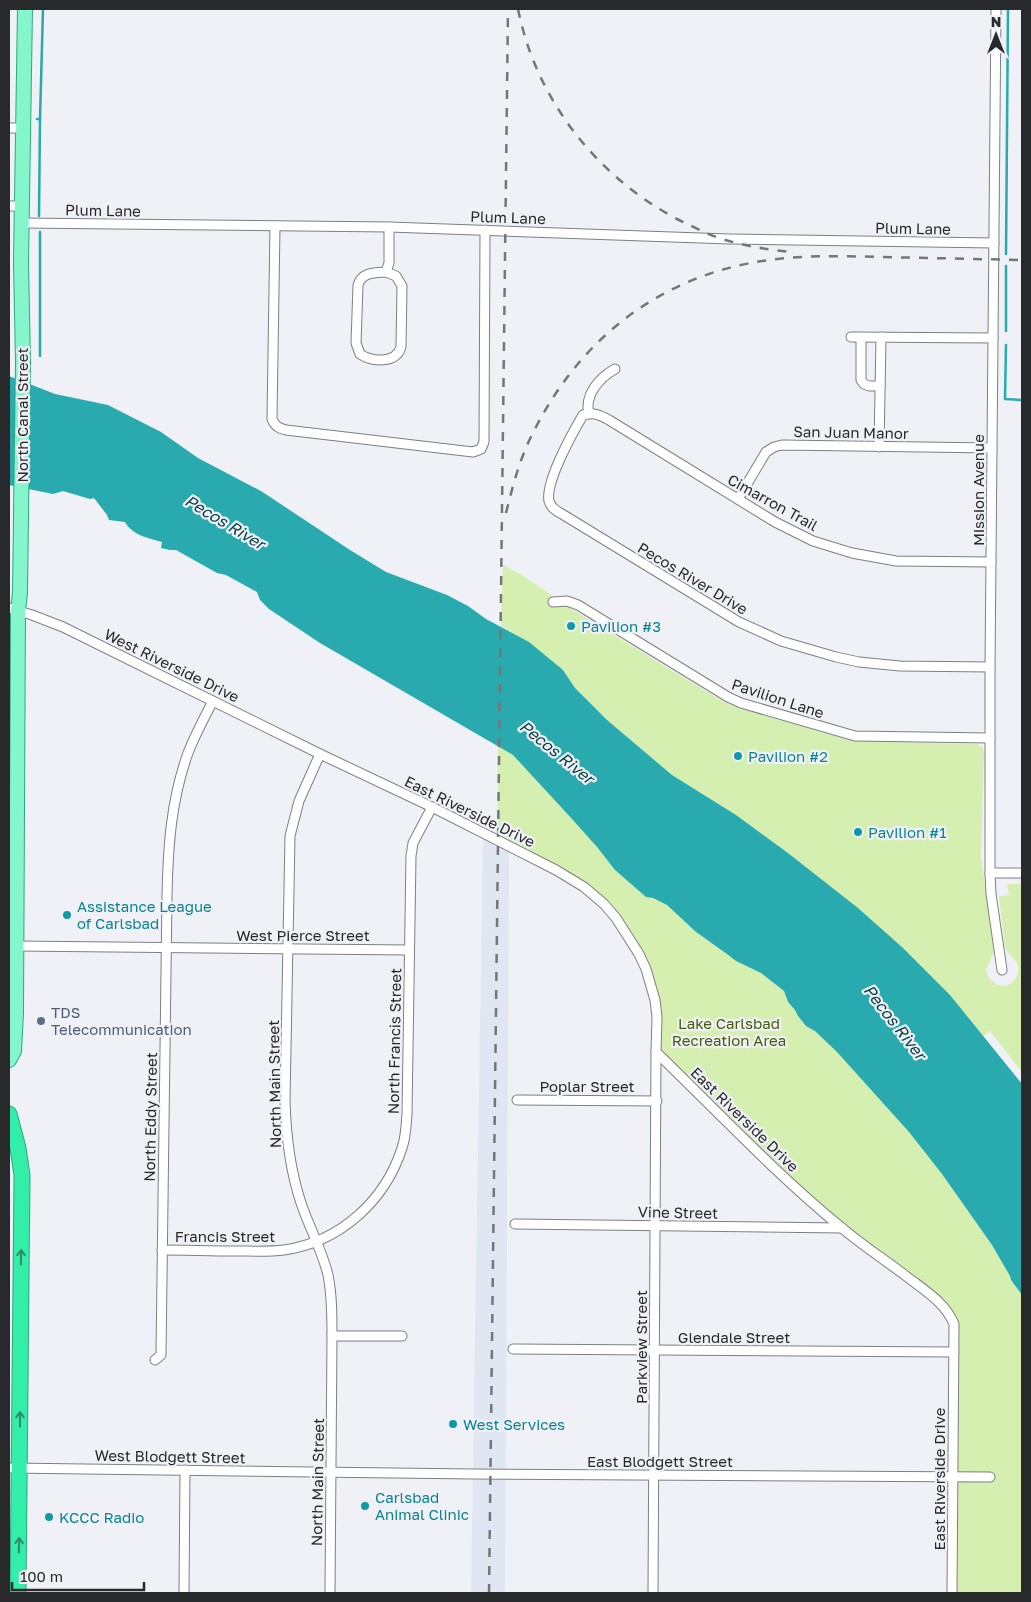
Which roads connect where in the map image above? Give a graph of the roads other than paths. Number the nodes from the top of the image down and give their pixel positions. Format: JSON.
{"nodes":[{"id":1,"x":25,"y":9,"type":"edge"},
{"id":2,"x":996,"y":9,"type":"edge"},
{"id":3,"x":16,"y":128,"type":"edge"},
{"id":4,"x":15,"y":206,"type":"edge"},
{"id":5,"x":22,"y":223,"type":"junction"},
{"id":6,"x":275,"y":226,"type":"junction"},
{"id":7,"x":390,"y":227,"type":"junction"},
{"id":8,"x":485,"y":230,"type":"junction"},
{"id":9,"x":994,"y":243,"type":"junction"},
{"id":10,"x":386,"y":272,"type":"junction"},
{"id":11,"x":851,"y":337,"type":"dead end"},
{"id":12,"x":862,"y":337,"type":"junction"},
{"id":13,"x":881,"y":337,"type":"junction"},
{"id":14,"x":993,"y":338,"type":"junction"},
{"id":15,"x":615,"y":369,"type":"dead end"},
{"id":16,"x":880,"y":386,"type":"junction"},
{"id":17,"x":590,"y":414,"type":"junction"},
{"id":18,"x":879,"y":447,"type":"junction"},
{"id":19,"x":992,"y":448,"type":"junction"},
{"id":20,"x":738,"y":499,"type":"junction"},
{"id":21,"x":991,"y":562,"type":"junction"},
{"id":22,"x":553,"y":602,"type":"dead end"},
{"id":23,"x":13,"y":609,"type":"edge"},
{"id":24,"x":990,"y":667,"type":"junction"},
{"id":25,"x":213,"y":701,"type":"junction"},
{"id":26,"x":990,"y":738,"type":"junction"},
{"id":27,"x":320,"y":754,"type":"junction"},
{"id":28,"x":432,"y":807,"type":"junction"},
{"id":29,"x":990,"y":873,"type":"junction"},
{"id":30,"x":1022,"y":873,"type":"edge"},
{"id":31,"x":12,"y":889,"type":"edge"},
{"id":32,"x":16,"y":946,"type":"junction"},
{"id":33,"x":166,"y":948,"type":"junction"},
{"id":34,"x":287,"y":949,"type":"junction"},
{"id":35,"x":409,"y":950,"type":"junction"},
{"id":36,"x":1002,"y":970,"type":"dead end"},
{"id":37,"x":656,"y":1052,"type":"junction"},
{"id":38,"x":9,"y":1060,"type":"edge"},
{"id":39,"x":517,"y":1100,"type":"dead end"},
{"id":40,"x":657,"y":1101,"type":"junction"},
{"id":41,"x":9,"y":1114,"type":"edge"},
{"id":42,"x":515,"y":1224,"type":"dead end"},
{"id":43,"x":656,"y":1225,"type":"junction"},
{"id":44,"x":842,"y":1228,"type":"junction"},
{"id":45,"x":316,"y":1241,"type":"junction"},
{"id":46,"x":162,"y":1250,"type":"junction"},
{"id":47,"x":332,"y":1336,"type":"junction"},
{"id":48,"x":402,"y":1336,"type":"dead end"},
{"id":49,"x":513,"y":1348,"type":"dead end"},
{"id":50,"x":655,"y":1350,"type":"junction"},
{"id":51,"x":954,"y":1352,"type":"junction"},
{"id":52,"x":155,"y":1360,"type":"dead end"},
{"id":53,"x":14,"y":1468,"type":"edge"},
{"id":54,"x":186,"y":1470,"type":"junction"},
{"id":55,"x":330,"y":1472,"type":"junction"},
{"id":56,"x":654,"y":1475,"type":"junction"},
{"id":57,"x":953,"y":1478,"type":"junction"},
{"id":58,"x":990,"y":1478,"type":"dead end"},
{"id":59,"x":18,"y":1593,"type":"edge"},
{"id":60,"x":184,"y":1593,"type":"edge"},
{"id":61,"x":330,"y":1593,"type":"edge"},
{"id":62,"x":653,"y":1593,"type":"edge"},
{"id":63,"x":952,"y":1593,"type":"edge"}],
"edges":[{"from":1,"to":3,"type":"main road","name":"North Canal Street"},
{"from":2,"to":9,"type":"street","name":"Mission Avenue"},
{"from":3,"to":4,"type":"main road","name":"North Canal Street"},
{"from":4,"to":5,"type":"main road","name":"North Canal Street"},
{"from":5,"to":6,"type":"street","name":"Plum Lane"},
{"from":5,"to":23,"type":"main road","name":"North Canal Street"},
{"from":6,"to":7,"type":"street","name":"Plum Lane"},
{"from":6,"to":8,"type":"street"},
{"from":7,"to":8,"type":"street","name":"Plum Lane"},
{"from":7,"to":10,"type":"street"},
{"from":8,"to":9,"type":"street","name":"Plum Lane"},
{"from":9,"to":14,"type":"street","name":"Mission Avenue"},
{"from":10,"to":10,"type":"street"},
{"from":11,"to":12,"type":"street"},
{"from":12,"to":13,"type":"street"},
{"from":12,"to":16,"type":"street"},
{"from":13,"to":14,"type":"street"},
{"from":13,"to":16,"type":"street"},
{"from":14,"to":19,"type":"street","name":"Mission Avenue"},
{"from":15,"to":17,"type":"street"},
{"from":16,"to":18,"type":"street"},
{"from":17,"to":20,"type":"street","name":"Cimarron Trail"},
{"from":17,"to":24,"type":"street","name":"Pecos River Drive"},
{"from":18,"to":19,"type":"street","name":"San Juan Manor"},
{"from":18,"to":20,"type":"street","name":"San Juan Manor"},
{"from":19,"to":21,"type":"street","name":"Mission Avenue"},
{"from":20,"to":21,"type":"street","name":"Cimarron Trail"},
{"from":21,"to":24,"type":"street","name":"Mission Avenue"},
{"from":22,"to":26,"type":"street","name":"Pavilion Lane"},
{"from":23,"to":25,"type":"street","name":"West Riverside Drive"},
{"from":23,"to":31,"type":"main road","name":"North Canal Street"},
{"from":24,"to":26,"type":"street","name":"Mission Avenue"},
{"from":25,"to":27,"type":"street","name":"West Riverside Drive"},
{"from":25,"to":33,"type":"street","name":"North Eddy Street"},
{"from":26,"to":29,"type":"street","name":"Mission Avenue"},
{"from":27,"to":28,"type":"street","name":"East Riverside Drive"},
{"from":27,"to":34,"type":"street","name":"North Main Street"},
{"from":28,"to":35,"type":"street","name":"North Francis Street"},
{"from":28,"to":37,"type":"street","name":"East Riverside Drive"},
{"from":29,"to":30,"type":"street"},
{"from":29,"to":36,"type":"street","name":"Mission Avenue"},
{"from":31,"to":32,"type":"main road","name":"North Canal Street"},
{"from":32,"to":33,"type":"street","name":"West Pierce Street"},
{"from":32,"to":38,"type":"main road","name":"North Canal Street"},
{"from":33,"to":34,"type":"street","name":"West Pierce Street"},
{"from":33,"to":46,"type":"street","name":"North Eddy Street"},
{"from":34,"to":35,"type":"street","name":"West Pierce Street"},
{"from":34,"to":45,"type":"street","name":"North Main Street"},
{"from":35,"to":45,"type":"street","name":"North Francis Street"},
{"from":37,"to":40,"type":"street","name":"Parkview Street"},
{"from":37,"to":44,"type":"street","name":"East Riverside Drive"},
{"from":39,"to":40,"type":"street","name":"Poplar Street"},
{"from":40,"to":43,"type":"street","name":"Parkview Street"},
{"from":53,"to":41,"type":"highway","one_way":true},
{"from":42,"to":43,"type":"street","name":"Vine Street"},
{"from":43,"to":44,"type":"street","name":"Vine Street"},
{"from":43,"to":50,"type":"street","name":"Parkview Street"},
{"from":44,"to":51,"type":"street","name":"East Riverside Drive"},
{"from":45,"to":46,"type":"street","name":"Francis Street"},
{"from":45,"to":47,"type":"street","name":"North Main Street"},
{"from":46,"to":52,"type":"street","name":"North Eddy Street"},
{"from":47,"to":48,"type":"street"},
{"from":47,"to":55,"type":"street","name":"North Main Street"},
{"from":49,"to":50,"type":"street","name":"Glendale Street"},
{"from":50,"to":51,"type":"street","name":"Glendale Street"},
{"from":50,"to":56,"type":"street","name":"Parkview Street"},
{"from":51,"to":57,"type":"street","name":"East Riverside Drive"},
{"from":53,"to":54,"type":"street","name":"West Blodgett Street"},
{"from":59,"to":53,"type":"highway","one_way":true},
{"from":54,"to":55,"type":"street","name":"West Blodgett Street"},
{"from":54,"to":60,"type":"street"},
{"from":55,"to":56,"type":"street","name":"East Blodgett Street"},
{"from":55,"to":61,"type":"street","name":"North Main Street"},
{"from":56,"to":57,"type":"street","name":"East Blodgett Street"},
{"from":56,"to":62,"type":"street","name":"Parkview Street"},
{"from":57,"to":58,"type":"street","name":"East Blodgett Street"},
{"from":57,"to":63,"type":"street","name":"East Riverside Drive"}]}
